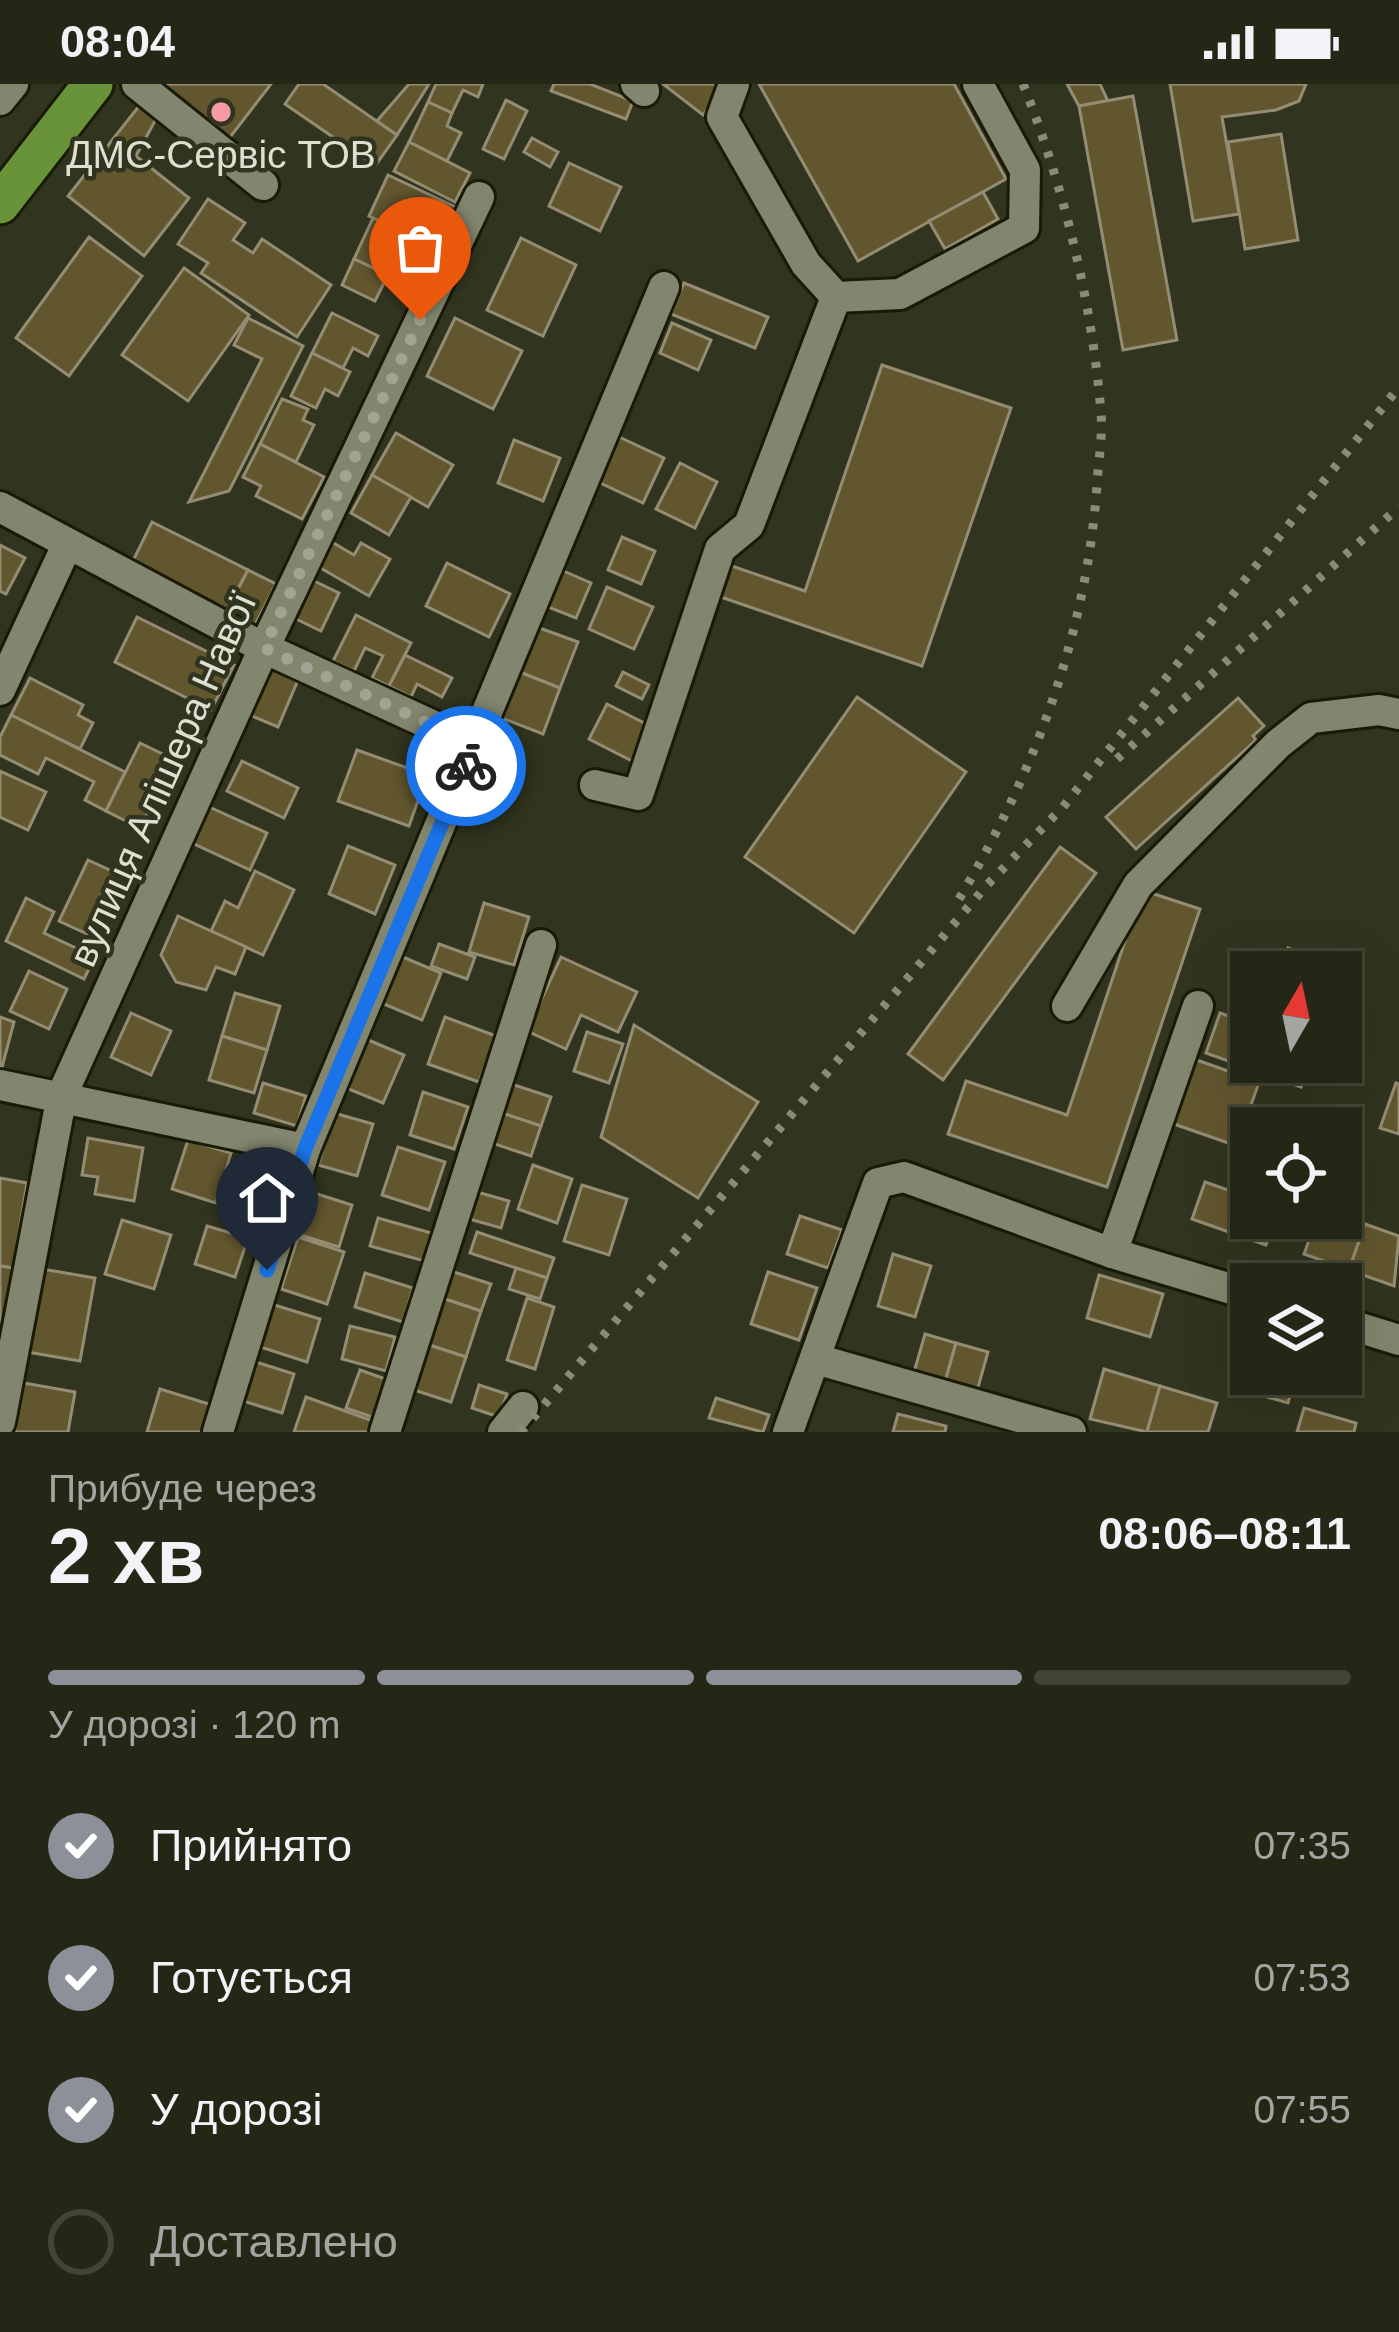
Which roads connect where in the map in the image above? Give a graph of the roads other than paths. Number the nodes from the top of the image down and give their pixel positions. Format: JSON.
{"nodes":[{"id":1,"x":13,"y":84,"type":"edge"},
{"id":2,"x":92,"y":84,"type":"edge"},
{"id":3,"x":137,"y":84,"type":"edge"},
{"id":4,"x":734,"y":84,"type":"edge"},
{"id":5,"x":978,"y":84,"type":"edge"},
{"id":6,"x":0,"y":100,"type":"edge"},
{"id":7,"x":262,"y":184,"type":"dead end"},
{"id":8,"x":479,"y":197,"type":"dead end"},
{"id":9,"x":0,"y":204,"type":"edge"},
{"id":10,"x":664,"y":287,"type":"dead end"},
{"id":11,"x":836,"y":297,"type":"junction"},
{"id":12,"x":0,"y":507,"type":"edge"},
{"id":13,"x":67,"y":544,"type":"junction"},
{"id":14,"x":264,"y":648,"type":"junction"},
{"id":15,"x":0,"y":690,"type":"edge"},
{"id":16,"x":1399,"y":714,"type":"edge"},
{"id":17,"x":475,"y":745,"type":"junction"},
{"id":18,"x":595,"y":785,"type":"dead end"},
{"id":19,"x":541,"y":945,"type":"dead end"},
{"id":20,"x":1067,"y":1006,"type":"dead end"},
{"id":21,"x":1198,"y":1006,"type":"dead end"},
{"id":22,"x":0,"y":1085,"type":"edge"},
{"id":23,"x":62,"y":1095,"type":"junction"},
{"id":24,"x":305,"y":1149,"type":"junction"},
{"id":25,"x":1112,"y":1253,"type":"junction"},
{"id":26,"x":1230,"y":1289,"type":"edge"},
{"id":27,"x":1362,"y":1329,"type":"edge"},
{"id":28,"x":1399,"y":1340,"type":"edge"},
{"id":29,"x":816,"y":1359,"type":"junction"},
{"id":30,"x":523,"y":1407,"type":"dead end"},
{"id":31,"x":0,"y":1422,"type":"edge"},
{"id":32,"x":218,"y":1432,"type":"edge"},
{"id":33,"x":385,"y":1432,"type":"edge"},
{"id":34,"x":503,"y":1432,"type":"edge"},
{"id":35,"x":788,"y":1432,"type":"edge"},
{"id":36,"x":1072,"y":1432,"type":"edge"}],
"edges":[{"from":1,"to":6,"type":"street"},
{"from":2,"to":9,"type":"main road"},
{"from":3,"to":7,"type":"street"},
{"from":4,"to":11,"type":"street"},
{"from":5,"to":11,"type":"street"},
{"from":8,"to":14,"type":"street","name":"вулиця Алішера Навої"},
{"from":10,"to":17,"type":"street"},
{"from":11,"to":18,"type":"street"},
{"from":12,"to":13,"type":"street"},
{"from":13,"to":14,"type":"street"},
{"from":13,"to":15,"type":"street"},
{"from":14,"to":17,"type":"street"},
{"from":14,"to":23,"type":"street","name":"вулиця Алішера Навої"},
{"from":16,"to":20,"type":"street"},
{"from":17,"to":24,"type":"street"},
{"from":19,"to":33,"type":"street"},
{"from":21,"to":25,"type":"street"},
{"from":22,"to":23,"type":"street"},
{"from":23,"to":24,"type":"street"},
{"from":23,"to":31,"type":"street","name":"вулиця Алішера Навої"},
{"from":24,"to":32,"type":"street"},
{"from":25,"to":26,"type":"street"},
{"from":25,"to":29,"type":"street"},
{"from":27,"to":28,"type":"street"},
{"from":29,"to":35,"type":"street"},
{"from":29,"to":36,"type":"street"},
{"from":30,"to":34,"type":"street"}]}
